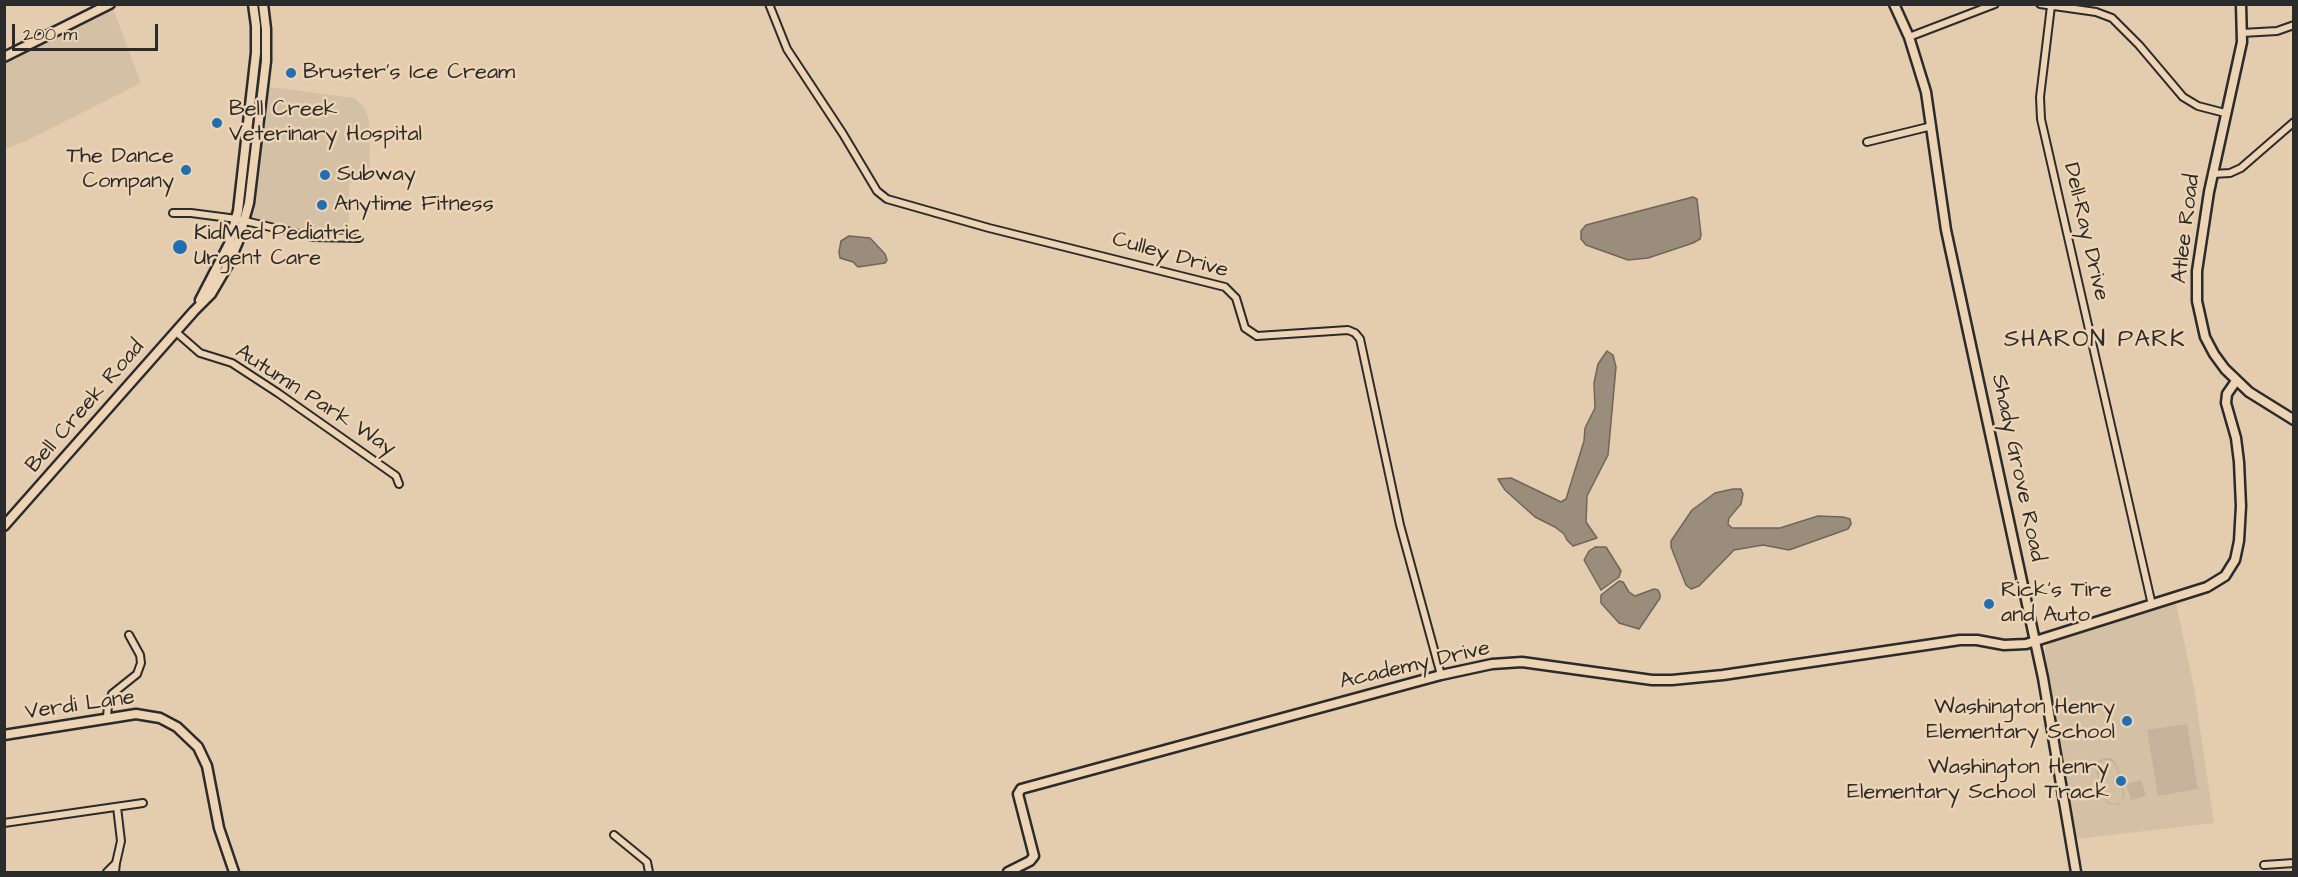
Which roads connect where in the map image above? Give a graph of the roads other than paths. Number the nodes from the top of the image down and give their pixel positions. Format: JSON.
{"nodes":[{"id":1,"x":118,"y":4,"type":"edge"},
{"id":2,"x":253,"y":4,"type":"edge"},
{"id":3,"x":263,"y":4,"type":"edge"},
{"id":4,"x":769,"y":4,"type":"edge"},
{"id":5,"x":1894,"y":4,"type":"edge"},
{"id":6,"x":1995,"y":4,"type":"edge"},
{"id":7,"x":2040,"y":4,"type":"edge"},
{"id":8,"x":2241,"y":4,"type":"edge"},
{"id":9,"x":2051,"y":6,"type":"edge"},
{"id":10,"x":107,"y":7,"type":"edge"},
{"id":11,"x":2294,"y":25,"type":"edge"},
{"id":12,"x":2242,"y":33,"type":"junction"},
{"id":13,"x":1909,"y":37,"type":"junction"},
{"id":14,"x":4,"y":57,"type":"edge"},
{"id":15,"x":2225,"y":113,"type":"junction"},
{"id":16,"x":2294,"y":122,"type":"edge"},
{"id":17,"x":1932,"y":126,"type":"junction"},
{"id":18,"x":1867,"y":142,"type":"dead end"},
{"id":19,"x":2212,"y":174,"type":"junction"},
{"id":20,"x":173,"y":213,"type":"dead end"},
{"id":21,"x":241,"y":219,"type":"junction"},
{"id":22,"x":359,"y":238,"type":"dead end"},
{"id":23,"x":176,"y":332,"type":"junction"},
{"id":24,"x":2236,"y":381,"type":"junction"},
{"id":25,"x":2294,"y":420,"type":"edge"},
{"id":26,"x":399,"y":484,"type":"dead end"},
{"id":27,"x":4,"y":526,"type":"edge"},
{"id":28,"x":2152,"y":605,"type":"junction"},
{"id":29,"x":129,"y":634,"type":"dead end"},
{"id":30,"x":2035,"y":642,"type":"junction"},
{"id":31,"x":1441,"y":675,"type":"junction"},
{"id":32,"x":107,"y":717,"type":"junction"},
{"id":33,"x":4,"y":735,"type":"edge"},
{"id":34,"x":143,"y":803,"type":"dead end"},
{"id":35,"x":117,"y":807,"type":"junction"},
{"id":36,"x":4,"y":823,"type":"edge"},
{"id":37,"x":614,"y":835,"type":"dead end"},
{"id":38,"x":116,"y":863,"type":"junction"},
{"id":39,"x":2294,"y":863,"type":"edge"},
{"id":40,"x":2264,"y":865,"type":"dead end"},
{"id":41,"x":107,"y":873,"type":"edge"},
{"id":42,"x":115,"y":873,"type":"edge"},
{"id":43,"x":234,"y":873,"type":"edge"},
{"id":44,"x":649,"y":873,"type":"edge"},
{"id":45,"x":1008,"y":873,"type":"edge"},
{"id":46,"x":2076,"y":873,"type":"edge"}],
"edges":[{"from":1,"to":10,"type":"street"},
{"from":2,"to":21,"type":"street","name":"Bell Creek Road"},
{"from":3,"to":21,"type":"street","name":"Bell Creek Road"},
{"from":4,"to":31,"type":"street","name":"Culley Drive"},
{"from":5,"to":13,"type":"street","name":"Shady Grove Road"},
{"from":6,"to":13,"type":"street"},
{"from":7,"to":9,"type":"street"},
{"from":8,"to":12,"type":"street","name":"Atlee Road"},
{"from":9,"to":15,"type":"street"},
{"from":9,"to":28,"type":"street","name":"Dell-Ray Drive"},
{"from":10,"to":14,"type":"street"},
{"from":11,"to":12,"type":"street"},
{"from":12,"to":15,"type":"street","name":"Atlee Road"},
{"from":13,"to":17,"type":"street","name":"Shady Grove Road"},
{"from":15,"to":19,"type":"street","name":"Atlee Road"},
{"from":16,"to":19,"type":"street"},
{"from":17,"to":18,"type":"street"},
{"from":17,"to":30,"type":"street","name":"Shady Grove Road"},
{"from":19,"to":24,"type":"street","name":"Atlee Road"},
{"from":20,"to":21,"type":"street"},
{"from":21,"to":22,"type":"street"},
{"from":21,"to":23,"type":"street","name":"Bell Creek Road"},
{"from":23,"to":26,"type":"street","name":"Autumn Park Way"},
{"from":23,"to":27,"type":"street","name":"Bell Creek Road"},
{"from":24,"to":25,"type":"street","name":"Atlee Road"},
{"from":24,"to":28,"type":"street","name":"Academy Drive"},
{"from":28,"to":30,"type":"street","name":"Academy Drive"},
{"from":29,"to":32,"type":"street"},
{"from":30,"to":31,"type":"street","name":"Academy Drive"},
{"from":30,"to":46,"type":"street","name":"Shady Grove Road"},
{"from":31,"to":45,"type":"street","name":"Academy Drive"},
{"from":32,"to":33,"type":"street","name":"Verdi Lane"},
{"from":32,"to":43,"type":"street","name":"Verdi Lane"},
{"from":34,"to":35,"type":"street"},
{"from":35,"to":36,"type":"street"},
{"from":35,"to":38,"type":"street"},
{"from":37,"to":44,"type":"street"},
{"from":38,"to":41,"type":"street"},
{"from":38,"to":42,"type":"street"},
{"from":39,"to":40,"type":"street"}]}
